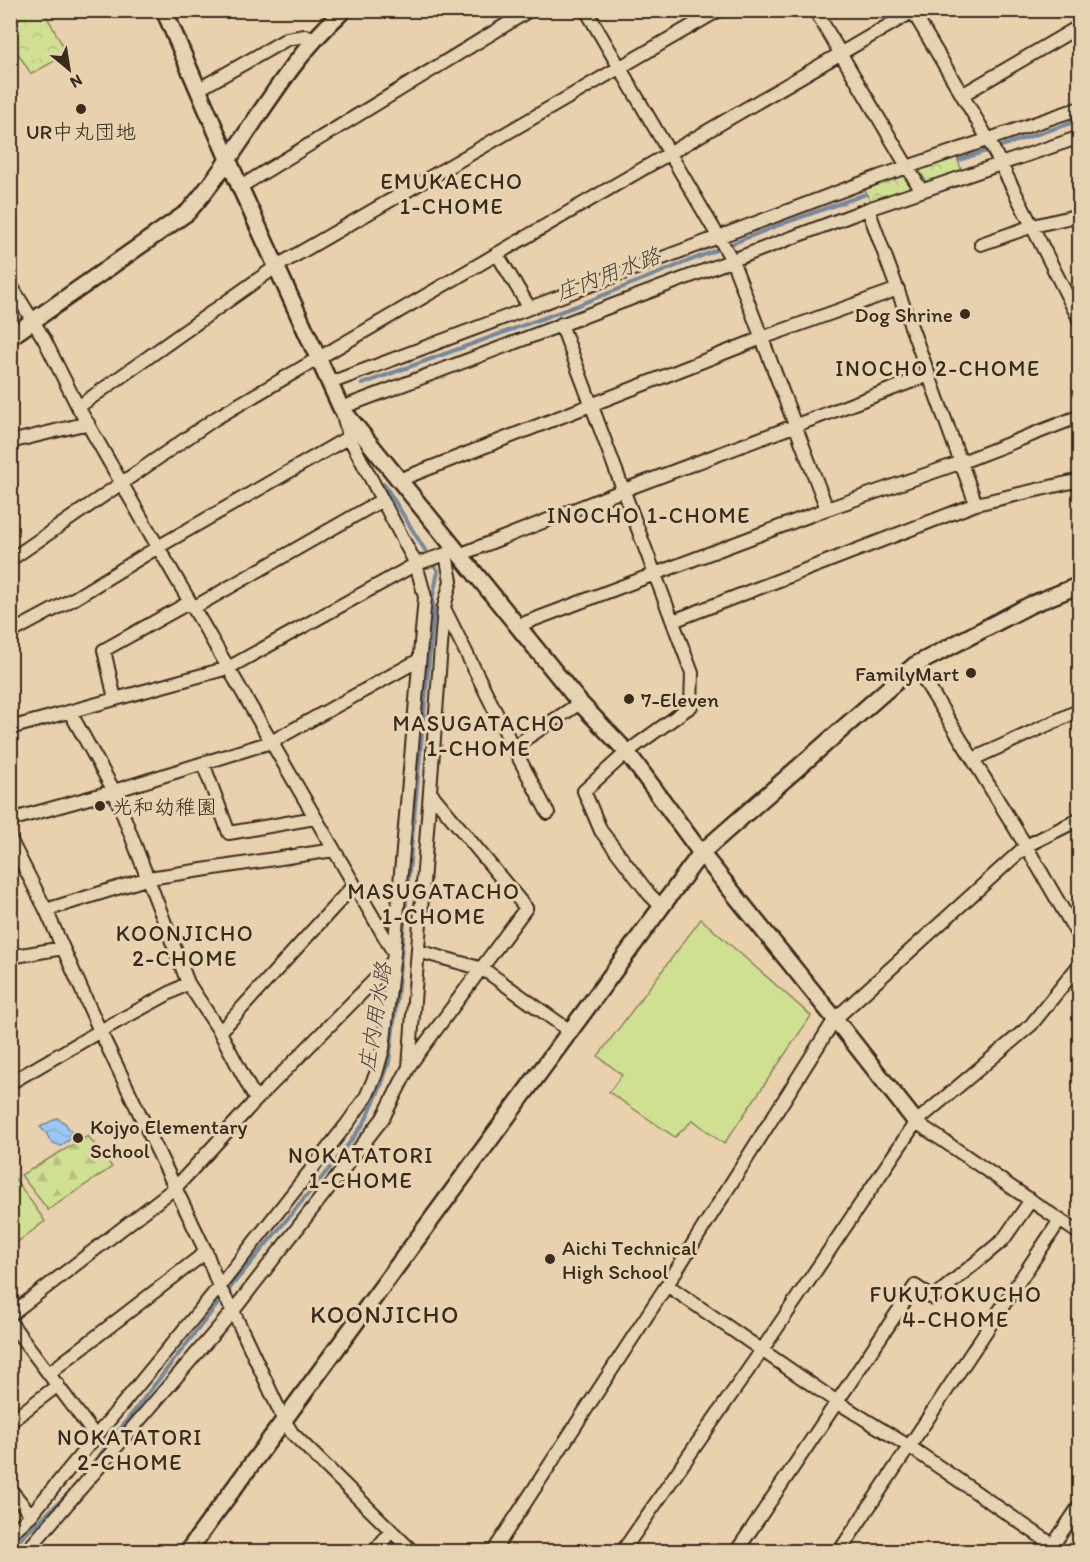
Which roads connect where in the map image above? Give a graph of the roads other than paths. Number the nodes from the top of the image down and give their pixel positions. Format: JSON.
{"nodes":[{"id":1,"x":164,"y":10,"type":"edge"},
{"id":2,"x":344,"y":10,"type":"edge"},
{"id":3,"x":530,"y":10,"type":"edge"},
{"id":4,"x":586,"y":10,"type":"edge"},
{"id":5,"x":719,"y":10,"type":"edge"},
{"id":6,"x":815,"y":10,"type":"edge"},
{"id":7,"x":913,"y":11,"type":"edge"},
{"id":8,"x":1080,"y":26,"type":"edge"},
{"id":9,"x":315,"y":38,"type":"junction"},
{"id":10,"x":840,"y":54,"type":"junction"},
{"id":11,"x":620,"y":68,"type":"junction"},
{"id":12,"x":199,"y":89,"type":"junction"},
{"id":13,"x":962,"y":95,"type":"junction"},
{"id":14,"x":1080,"y":108,"type":"edge"},
{"id":15,"x":1080,"y":137,"type":"edge"},
{"id":16,"x":987,"y":139,"type":"junction"},
{"id":17,"x":671,"y":153,"type":"junction"},
{"id":18,"x":229,"y":158,"type":"junction"},
{"id":19,"x":1000,"y":163,"type":"junction"},
{"id":20,"x":907,"y":166,"type":"junction"},
{"id":21,"x":240,"y":187,"type":"junction"},
{"id":22,"x":921,"y":190,"type":"junction"},
{"id":23,"x":868,"y":209,"type":"junction"},
{"id":24,"x":1080,"y":215,"type":"edge"},
{"id":25,"x":1033,"y":226,"type":"junction"},
{"id":26,"x":720,"y":237,"type":"junction"},
{"id":27,"x":981,"y":244,"type":"dead end"},
{"id":28,"x":497,"y":254,"type":"junction"},
{"id":29,"x":732,"y":260,"type":"junction"},
{"id":30,"x":277,"y":266,"type":"junction"},
{"id":31,"x":10,"y":284,"type":"edge"},
{"id":32,"x":898,"y":290,"type":"junction"},
{"id":33,"x":529,"y":307,"type":"junction"},
{"id":34,"x":1080,"y":321,"type":"edge"},
{"id":35,"x":32,"y":322,"type":"junction"},
{"id":36,"x":561,"y":324,"type":"junction"},
{"id":37,"x":10,"y":337,"type":"edge"},
{"id":38,"x":762,"y":338,"type":"junction"},
{"id":39,"x":318,"y":358,"type":"junction"},
{"id":40,"x":929,"y":375,"type":"junction"},
{"id":41,"x":330,"y":383,"type":"junction"},
{"id":42,"x":592,"y":405,"type":"junction"},
{"id":43,"x":78,"y":407,"type":"junction"},
{"id":44,"x":342,"y":408,"type":"junction"},
{"id":45,"x":1080,"y":416,"type":"edge"},
{"id":46,"x":88,"y":423,"type":"junction"},
{"id":47,"x":795,"y":426,"type":"junction"},
{"id":48,"x":349,"y":437,"type":"junction"},
{"id":49,"x":10,"y":442,"type":"edge"},
{"id":50,"x":962,"y":462,"type":"junction"},
{"id":51,"x":399,"y":480,"type":"junction"},
{"id":52,"x":1080,"y":480,"type":"edge"},
{"id":53,"x":121,"y":482,"type":"junction"},
{"id":54,"x":624,"y":490,"type":"junction"},
{"id":55,"x":382,"y":500,"type":"junction"},
{"id":56,"x":976,"y":504,"type":"junction"},
{"id":57,"x":827,"y":509,"type":"junction"},
{"id":58,"x":158,"y":547,"type":"junction"},
{"id":59,"x":451,"y":554,"type":"junction"},
{"id":60,"x":10,"y":560,"type":"edge"},
{"id":61,"x":421,"y":563,"type":"junction"},
{"id":62,"x":656,"y":574,"type":"junction"},
{"id":63,"x":1080,"y":585,"type":"edge"},
{"id":64,"x":192,"y":605,"type":"junction"},
{"id":65,"x":444,"y":607,"type":"junction"},
{"id":66,"x":673,"y":621,"type":"junction"},
{"id":67,"x":517,"y":626,"type":"junction"},
{"id":68,"x":10,"y":633,"type":"edge"},
{"id":69,"x":419,"y":660,"type":"junction"},
{"id":70,"x":915,"y":665,"type":"junction"},
{"id":71,"x":228,"y":668,"type":"junction"},
{"id":72,"x":115,"y":699,"type":"junction"},
{"id":73,"x":580,"y":703,"type":"junction"},
{"id":74,"x":1080,"y":710,"type":"edge"},
{"id":75,"x":70,"y":712,"type":"junction"},
{"id":76,"x":10,"y":728,"type":"edge"},
{"id":77,"x":271,"y":742,"type":"junction"},
{"id":78,"x":513,"y":747,"type":"junction"},
{"id":79,"x":627,"y":752,"type":"junction"},
{"id":80,"x":973,"y":759,"type":"junction"},
{"id":81,"x":203,"y":764,"type":"junction"},
{"id":82,"x":114,"y":791,"type":"junction"},
{"id":83,"x":430,"y":792,"type":"junction"},
{"id":84,"x":548,"y":813,"type":"dead end"},
{"id":85,"x":315,"y":818,"type":"junction"},
{"id":86,"x":1080,"y":819,"type":"edge"},
{"id":87,"x":10,"y":820,"type":"edge"},
{"id":88,"x":10,"y":839,"type":"edge"},
{"id":89,"x":1026,"y":846,"type":"junction"},
{"id":90,"x":334,"y":850,"type":"junction"},
{"id":91,"x":701,"y":853,"type":"junction"},
{"id":92,"x":149,"y":878,"type":"junction"},
{"id":93,"x":354,"y":885,"type":"junction"},
{"id":94,"x":662,"y":906,"type":"junction"},
{"id":95,"x":46,"y":910,"type":"junction"},
{"id":96,"x":1080,"y":939,"type":"edge"},
{"id":97,"x":63,"y":948,"type":"junction"},
{"id":98,"x":418,"y":951,"type":"junction"},
{"id":99,"x":10,"y":957,"type":"edge"},
{"id":100,"x":393,"y":957,"type":"junction"},
{"id":101,"x":1080,"y":964,"type":"edge"},
{"id":102,"x":483,"y":969,"type":"junction"},
{"id":103,"x":188,"y":983,"type":"junction"},
{"id":104,"x":835,"y":1019,"type":"junction"},
{"id":105,"x":100,"y":1031,"type":"junction"},
{"id":106,"x":570,"y":1031,"type":"junction"},
{"id":107,"x":220,"y":1032,"type":"junction"},
{"id":108,"x":408,"y":1067,"type":"junction"},
{"id":109,"x":10,"y":1083,"type":"edge"},
{"id":110,"x":256,"y":1100,"type":"junction"},
{"id":111,"x":916,"y":1122,"type":"junction"},
{"id":112,"x":176,"y":1187,"type":"junction"},
{"id":113,"x":1031,"y":1200,"type":"junction"},
{"id":114,"x":1060,"y":1220,"type":"junction"},
{"id":115,"x":1080,"y":1234,"type":"edge"},
{"id":116,"x":206,"y":1252,"type":"junction"},
{"id":117,"x":668,"y":1285,"type":"junction"},
{"id":118,"x":221,"y":1291,"type":"junction"},
{"id":119,"x":231,"y":1308,"type":"junction"},
{"id":120,"x":10,"y":1315,"type":"edge"},
{"id":121,"x":10,"y":1322,"type":"edge"},
{"id":122,"x":762,"y":1350,"type":"junction"},
{"id":123,"x":49,"y":1373,"type":"junction"},
{"id":124,"x":58,"y":1385,"type":"junction"},
{"id":125,"x":837,"y":1402,"type":"junction"},
{"id":126,"x":284,"y":1420,"type":"junction"},
{"id":127,"x":10,"y":1422,"type":"edge"},
{"id":128,"x":96,"y":1437,"type":"junction"},
{"id":129,"x":910,"y":1447,"type":"junction"},
{"id":130,"x":10,"y":1489,"type":"edge"},
{"id":131,"x":1080,"y":1505,"type":"edge"},
{"id":132,"x":31,"y":1515,"type":"junction"},
{"id":133,"x":392,"y":1531,"type":"junction"},
{"id":134,"x":10,"y":1534,"type":"edge"},
{"id":135,"x":1051,"y":1548,"type":"edge"},
{"id":136,"x":26,"y":1551,"type":"edge"},
{"id":137,"x":187,"y":1551,"type":"edge"},
{"id":138,"x":374,"y":1551,"type":"edge"},
{"id":139,"x":413,"y":1551,"type":"edge"},
{"id":140,"x":494,"y":1551,"type":"edge"},
{"id":141,"x":622,"y":1551,"type":"edge"},
{"id":142,"x":736,"y":1551,"type":"edge"},
{"id":143,"x":838,"y":1551,"type":"edge"}],
"edges":[{"from":1,"to":12,"type":"street"},
{"from":2,"to":9,"type":"street"},
{"from":3,"to":21,"type":"street"},
{"from":4,"to":11,"type":"street"},
{"from":5,"to":11,"type":"street"},
{"from":6,"to":10,"type":"street"},
{"from":7,"to":10,"type":"street"},
{"from":7,"to":13,"type":"street"},
{"from":8,"to":13,"type":"street"},
{"from":9,"to":12,"type":"street"},
{"from":9,"to":18,"type":"street"},
{"from":10,"to":17,"type":"street"},
{"from":10,"to":20,"type":"street"},
{"from":11,"to":17,"type":"street"},
{"from":11,"to":30,"type":"street"},
{"from":12,"to":18,"type":"street"},
{"from":13,"to":16,"type":"street"},
{"from":14,"to":16,"type":"street"},
{"from":15,"to":19,"type":"street"},
{"from":16,"to":19,"type":"street"},
{"from":16,"to":20,"type":"street"},
{"from":17,"to":26,"type":"street"},
{"from":17,"to":28,"type":"street"},
{"from":18,"to":21,"type":"street"},
{"from":18,"to":35,"type":"street"},
{"from":19,"to":22,"type":"street"},
{"from":19,"to":25,"type":"street"},
{"from":20,"to":22,"type":"street"},
{"from":20,"to":26,"type":"street"},
{"from":21,"to":30,"type":"street"},
{"from":22,"to":23,"type":"street"},
{"from":23,"to":29,"type":"street"},
{"from":23,"to":32,"type":"street"},
{"from":24,"to":25,"type":"street"},
{"from":25,"to":27,"type":"street"},
{"from":25,"to":34,"type":"street"},
{"from":26,"to":29,"type":"street"},
{"from":26,"to":33,"type":"street"},
{"from":28,"to":33,"type":"street"},
{"from":28,"to":39,"type":"street"},
{"from":29,"to":36,"type":"street"},
{"from":29,"to":38,"type":"street"},
{"from":30,"to":39,"type":"street"},
{"from":30,"to":43,"type":"street"},
{"from":31,"to":35,"type":"street"},
{"from":32,"to":38,"type":"street"},
{"from":32,"to":40,"type":"street"},
{"from":33,"to":41,"type":"street"},
{"from":35,"to":37,"type":"street"},
{"from":35,"to":43,"type":"street"},
{"from":36,"to":42,"type":"street"},
{"from":36,"to":44,"type":"street"},
{"from":38,"to":42,"type":"street"},
{"from":38,"to":47,"type":"street"},
{"from":39,"to":41,"type":"street"},
{"from":39,"to":53,"type":"street"},
{"from":40,"to":47,"type":"street"},
{"from":40,"to":50,"type":"street"},
{"from":41,"to":44,"type":"street"},
{"from":42,"to":51,"type":"street"},
{"from":42,"to":54,"type":"street"},
{"from":43,"to":46,"type":"street"},
{"from":44,"to":48,"type":"street"},
{"from":44,"to":51,"type":"street"},
{"from":45,"to":50,"type":"street"},
{"from":46,"to":49,"type":"street"},
{"from":46,"to":53,"type":"street"},
{"from":47,"to":54,"type":"street"},
{"from":47,"to":57,"type":"street"},
{"from":48,"to":55,"type":"street"},
{"from":48,"to":58,"type":"street"},
{"from":50,"to":56,"type":"street"},
{"from":50,"to":57,"type":"street"},
{"from":51,"to":59,"type":"street"},
{"from":52,"to":56,"type":"street"},
{"from":53,"to":58,"type":"street"},
{"from":53,"to":60,"type":"street"},
{"from":54,"to":59,"type":"street"},
{"from":54,"to":62,"type":"street"},
{"from":55,"to":61,"type":"street"},
{"from":55,"to":64,"type":"street"},
{"from":56,"to":66,"type":"street"},
{"from":57,"to":62,"type":"street"},
{"from":58,"to":64,"type":"street"},
{"from":58,"to":68,"type":"street"},
{"from":59,"to":61,"type":"street"},
{"from":59,"to":65,"type":"street"},
{"from":59,"to":67,"type":"street"},
{"from":61,"to":69,"type":"street"},
{"from":61,"to":71,"type":"street"},
{"from":62,"to":66,"type":"street"},
{"from":62,"to":67,"type":"street"},
{"from":63,"to":70,"type":"street"},
{"from":64,"to":71,"type":"street"},
{"from":64,"to":72,"type":"street"},
{"from":65,"to":78,"type":"street"},
{"from":65,"to":83,"type":"street"},
{"from":66,"to":79,"type":"street"},
{"from":67,"to":73,"type":"street"},
{"from":69,"to":77,"type":"street"},
{"from":69,"to":100,"type":"street"},
{"from":70,"to":80,"type":"street"},
{"from":70,"to":91,"type":"street"},
{"from":71,"to":72,"type":"street"},
{"from":71,"to":77,"type":"street"},
{"from":72,"to":75,"type":"street"},
{"from":73,"to":78,"type":"street"},
{"from":73,"to":79,"type":"street"},
{"from":74,"to":80,"type":"street"},
{"from":75,"to":76,"type":"street"},
{"from":75,"to":82,"type":"street"},
{"from":77,"to":81,"type":"street"},
{"from":77,"to":85,"type":"street"},
{"from":78,"to":84,"type":"street"},
{"from":79,"to":91,"type":"street"},
{"from":79,"to":94,"type":"street"},
{"from":80,"to":89,"type":"street"},
{"from":81,"to":82,"type":"street"},
{"from":81,"to":85,"type":"street"},
{"from":82,"to":87,"type":"street"},
{"from":82,"to":92,"type":"street"},
{"from":83,"to":98,"type":"street"},
{"from":83,"to":102,"type":"street"},
{"from":85,"to":90,"type":"street"},
{"from":86,"to":89,"type":"street"},
{"from":88,"to":95,"type":"street"},
{"from":89,"to":96,"type":"street"},
{"from":89,"to":104,"type":"street"},
{"from":90,"to":92,"type":"street"},
{"from":90,"to":93,"type":"street"},
{"from":91,"to":94,"type":"street"},
{"from":91,"to":104,"type":"street"},
{"from":92,"to":95,"type":"street"},
{"from":92,"to":103,"type":"street"},
{"from":93,"to":100,"type":"street"},
{"from":93,"to":107,"type":"street"},
{"from":94,"to":106,"type":"street"},
{"from":95,"to":97,"type":"street"},
{"from":97,"to":99,"type":"street"},
{"from":97,"to":105,"type":"street"},
{"from":98,"to":102,"type":"street"},
{"from":98,"to":108,"type":"street"},
{"from":100,"to":110,"type":"street"},
{"from":100,"to":118,"type":"street"},
{"from":101,"to":111,"type":"street"},
{"from":102,"to":106,"type":"street"},
{"from":102,"to":108,"type":"street"},
{"from":103,"to":105,"type":"street"},
{"from":103,"to":107,"type":"street"},
{"from":104,"to":111,"type":"street"},
{"from":104,"to":117,"type":"street"},
{"from":105,"to":109,"type":"street"},
{"from":105,"to":112,"type":"street"},
{"from":106,"to":126,"type":"street"},
{"from":107,"to":110,"type":"street"},
{"from":108,"to":119,"type":"street"},
{"from":110,"to":112,"type":"street"},
{"from":111,"to":113,"type":"street"},
{"from":111,"to":122,"type":"street"},
{"from":112,"to":116,"type":"street"},
{"from":112,"to":120,"type":"street"},
{"from":113,"to":114,"type":"street"},
{"from":113,"to":125,"type":"street"},
{"from":114,"to":115,"type":"street"},
{"from":114,"to":129,"type":"street"},
{"from":116,"to":118,"type":"street"},
{"from":116,"to":123,"type":"street"},
{"from":117,"to":122,"type":"street"},
{"from":117,"to":140,"type":"street"},
{"from":118,"to":119,"type":"street"},
{"from":118,"to":128,"type":"street"},
{"from":119,"to":126,"type":"street"},
{"from":119,"to":136,"type":"street"},
{"from":121,"to":123,"type":"street"},
{"from":122,"to":125,"type":"street"},
{"from":122,"to":141,"type":"street"},
{"from":123,"to":124,"type":"street"},
{"from":124,"to":127,"type":"street"},
{"from":124,"to":128,"type":"street"},
{"from":125,"to":129,"type":"street"},
{"from":125,"to":142,"type":"street"},
{"from":126,"to":133,"type":"street"},
{"from":126,"to":137,"type":"street"},
{"from":128,"to":132,"type":"street"},
{"from":129,"to":135,"type":"street"},
{"from":129,"to":143,"type":"street"},
{"from":130,"to":132,"type":"street"},
{"from":131,"to":135,"type":"street"},
{"from":132,"to":134,"type":"street"},
{"from":133,"to":138,"type":"street"},
{"from":133,"to":139,"type":"street"}]}
